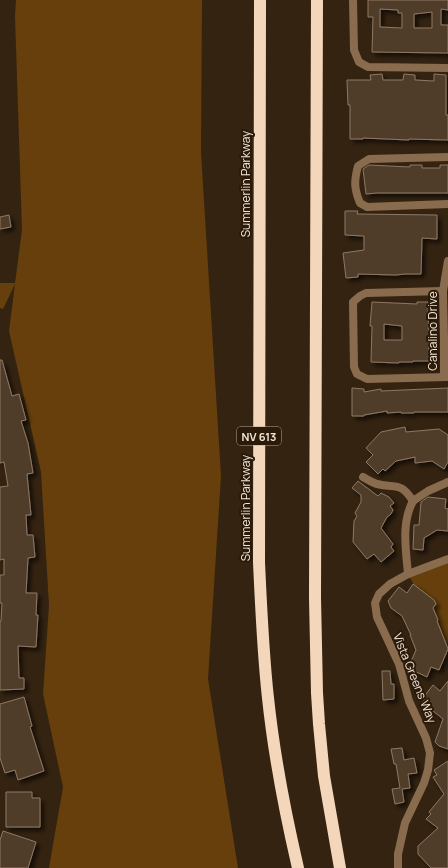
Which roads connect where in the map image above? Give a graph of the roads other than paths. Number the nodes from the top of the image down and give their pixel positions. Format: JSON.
{"nodes":[{"id":1,"x":260,"y":0,"type":"edge"},
{"id":2,"x":317,"y":0,"type":"edge"},
{"id":3,"x":354,"y":0,"type":"edge"},
{"id":4,"x":448,"y":68,"type":"edge"},
{"id":5,"x":448,"y":157,"type":"edge"},
{"id":6,"x":448,"y":204,"type":"edge"},
{"id":7,"x":448,"y":260,"type":"edge"},
{"id":8,"x":443,"y":291,"type":"junction"},
{"id":9,"x":446,"y":377,"type":"edge"},
{"id":10,"x":363,"y":477,"type":"dead end"},
{"id":11,"x":448,"y":482,"type":"edge"},
{"id":12,"x":413,"y":501,"type":"junction"},
{"id":13,"x":448,"y":559,"type":"edge"},
{"id":14,"x":408,"y":574,"type":"junction"},
{"id":15,"x":298,"y":868,"type":"edge"},
{"id":16,"x":340,"y":868,"type":"edge"},
{"id":17,"x":398,"y":868,"type":"edge"}],
"edges":[{"from":1,"to":15,"type":"highway","name":"Summerlin Parkway","number":"NV 613"},
{"from":2,"to":16,"type":"highway"},
{"from":3,"to":4,"type":"street"},
{"from":5,"to":6,"type":"street"},
{"from":7,"to":8,"type":"street","name":"Canalino Drive"},
{"from":8,"to":9,"type":"street","name":"Canalino Drive"},
{"from":8,"to":9,"type":"street"},
{"from":10,"to":12,"type":"street"},
{"from":11,"to":12,"type":"street"},
{"from":12,"to":14,"type":"street"},
{"from":13,"to":14,"type":"street","name":"Vista Greens Way"},
{"from":14,"to":17,"type":"street","name":"Vista Greens Way"}]}
